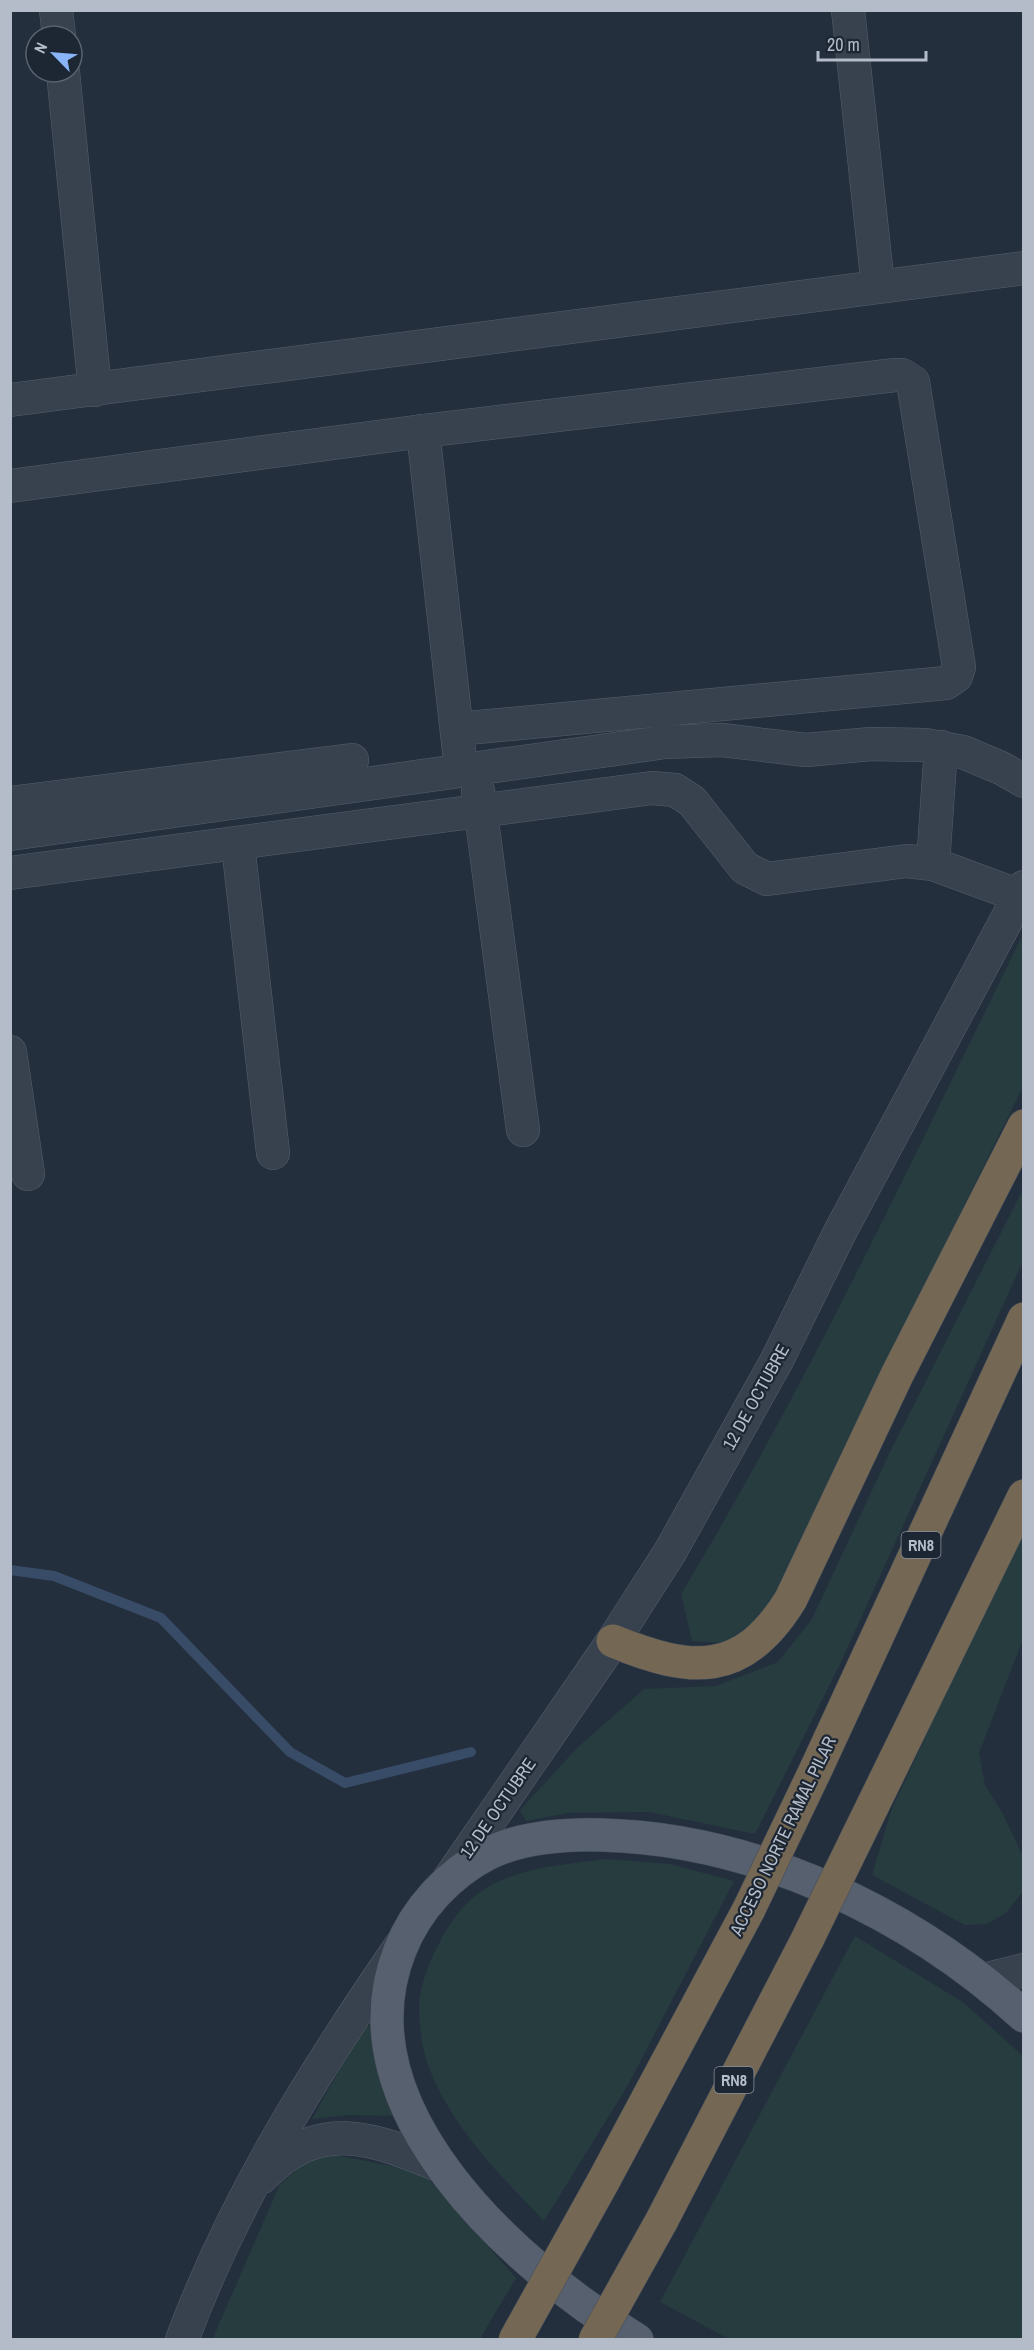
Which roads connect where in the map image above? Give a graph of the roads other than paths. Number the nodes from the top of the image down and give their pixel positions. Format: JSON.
{"nodes":[{"id":1,"x":848,"y":10,"type":"edge"},
{"id":2,"x":64,"y":84,"type":"edge"},
{"id":3,"x":1023,"y":268,"type":"edge"},
{"id":4,"x":878,"y":286,"type":"junction"},
{"id":5,"x":95,"y":390,"type":"junction"},
{"id":6,"x":10,"y":400,"type":"edge"},
{"id":7,"x":423,"y":431,"type":"junction"},
{"id":8,"x":10,"y":486,"type":"edge"},
{"id":9,"x":457,"y":729,"type":"junction"},
{"id":10,"x":941,"y":747,"type":"junction"},
{"id":11,"x":352,"y":760,"type":"dead end"},
{"id":12,"x":468,"y":770,"type":"junction"},
{"id":13,"x":1023,"y":781,"type":"edge"},
{"id":14,"x":10,"y":803,"type":"edge"},
{"id":15,"x":481,"y":812,"type":"junction"},
{"id":16,"x":10,"y":834,"type":"edge"},
{"id":17,"x":238,"y":845,"type":"junction"},
{"id":18,"x":933,"y":864,"type":"junction"},
{"id":19,"x":10,"y":873,"type":"edge"},
{"id":20,"x":1022,"y":891,"type":"edge"},
{"id":21,"x":10,"y":1052,"type":"edge"},
{"id":22,"x":1023,"y":1126,"type":"edge"},
{"id":23,"x":523,"y":1130,"type":"dead end"},
{"id":24,"x":273,"y":1153,"type":"dead end"},
{"id":25,"x":28,"y":1174,"type":"dead end"},
{"id":26,"x":1023,"y":1319,"type":"edge"},
{"id":27,"x":1023,"y":1496,"type":"edge"},
{"id":28,"x":613,"y":1641,"type":"junction"},
{"id":29,"x":447,"y":1882,"type":"junction"},
{"id":30,"x":403,"y":1943,"type":"junction"},
{"id":31,"x":1023,"y":1970,"type":"edge"},
{"id":32,"x":983,"y":1980,"type":"junction"},
{"id":33,"x":1023,"y":2016,"type":"edge"},
{"id":34,"x":441,"y":2166,"type":"junction"},
{"id":35,"x":249,"y":2192,"type":"junction"},
{"id":36,"x":182,"y":2340,"type":"edge"},
{"id":37,"x":515,"y":2340,"type":"edge"},
{"id":38,"x":595,"y":2340,"type":"edge"},
{"id":39,"x":637,"y":2340,"type":"edge"}],
"edges":[{"from":1,"to":4,"type":"street"},
{"from":2,"to":5,"type":"street"},
{"from":3,"to":4,"type":"street"},
{"from":4,"to":5,"type":"street"},
{"from":5,"to":6,"type":"street"},
{"from":7,"to":8,"type":"street"},
{"from":7,"to":9,"type":"street"},
{"from":7,"to":9,"type":"street"},
{"from":9,"to":12,"type":"street"},
{"from":10,"to":12,"type":"street"},
{"from":10,"to":13,"type":"street"},
{"from":10,"to":18,"type":"street"},
{"from":11,"to":14,"type":"street"},
{"from":12,"to":15,"type":"street"},
{"from":12,"to":16,"type":"street"},
{"from":15,"to":17,"type":"street"},
{"from":15,"to":18,"type":"street"},
{"from":15,"to":23,"type":"street"},
{"from":17,"to":19,"type":"street"},
{"from":17,"to":24,"type":"street"},
{"from":18,"to":20,"type":"street"},
{"from":20,"to":28,"type":"street","name":"12 DE OCTUBRE"},
{"from":21,"to":25,"type":"street"},
{"from":22,"to":28,"type":"highway"},
{"from":26,"to":37,"type":"highway","name":"ACCESO NORTE RAMAL PILAR","number":"RN8","bridge":true},
{"from":27,"to":38,"type":"highway","number":"RN8","bridge":true},
{"from":28,"to":29,"type":"street","name":"12 DE OCTUBRE"},
{"from":29,"to":30,"type":"main road"},
{"from":29,"to":32,"type":"main road"},
{"from":30,"to":34,"type":"main road"},
{"from":30,"to":35,"type":"street"},
{"from":31,"to":32,"type":"street"},
{"from":32,"to":33,"type":"main road"},
{"from":34,"to":35,"type":"street"},
{"from":34,"to":39,"type":"main road"},
{"from":35,"to":36,"type":"street"}]}
